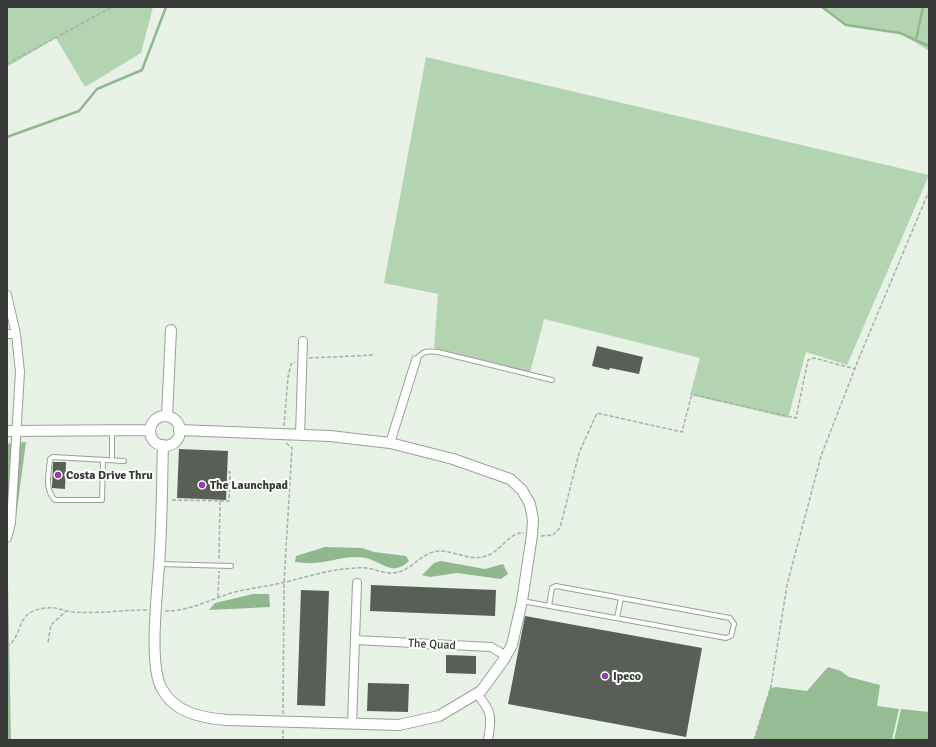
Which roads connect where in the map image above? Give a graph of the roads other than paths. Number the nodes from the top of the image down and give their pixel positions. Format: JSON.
{"nodes":[{"id":1,"x":7,"y":295,"type":"edge"},
{"id":2,"x":171,"y":330,"type":"dead end"},
{"id":3,"x":11,"y":334,"type":"edge"},
{"id":4,"x":303,"y":342,"type":"dead end"},
{"id":5,"x":416,"y":360,"type":"joint"},
{"id":6,"x":552,"y":380,"type":"dead end"},
{"id":7,"x":167,"y":416,"type":"junction"},
{"id":8,"x":112,"y":430,"type":"junction"},
{"id":9,"x":150,"y":430,"type":"junction"},
{"id":10,"x":180,"y":430,"type":"junction"},
{"id":11,"x":12,"y":431,"type":"edge"},
{"id":12,"x":300,"y":435,"type":"junction"},
{"id":13,"x":390,"y":443,"type":"junction"},
{"id":14,"x":163,"y":446,"type":"junction"},
{"id":15,"x":103,"y":460,"type":"junction"},
{"id":16,"x":112,"y":460,"type":"junction"},
{"id":17,"x":124,"y":461,"type":"dead end"},
{"id":18,"x":7,"y":538,"type":"edge"},
{"id":19,"x":160,"y":564,"type":"junction"},
{"id":20,"x":231,"y":566,"type":"dead end"},
{"id":21,"x":357,"y":583,"type":"dead end"},
{"id":22,"x":621,"y":598,"type":"junction"},
{"id":23,"x":522,"y":601,"type":"junction"},
{"id":24,"x":549,"y":606,"type":"junction"},
{"id":25,"x":618,"y":618,"type":"junction"},
{"id":26,"x":355,"y":640,"type":"junction"},
{"id":27,"x":506,"y":656,"type":"junction"},
{"id":28,"x":477,"y":694,"type":"junction"},
{"id":29,"x":352,"y":724,"type":"junction"},
{"id":30,"x":488,"y":740,"type":"edge"}],
"edges":[{"from":1,"to":3,"type":"street"},
{"from":2,"to":7,"type":"street"},
{"from":3,"to":11,"type":"street"},
{"from":4,"to":12,"type":"street"},
{"from":5,"to":6,"type":"lane"},
{"from":5,"to":13,"type":"street"},
{"from":7,"to":9,"type":"street"},
{"from":7,"to":10,"type":"street"},
{"from":8,"to":9,"type":"street"},
{"from":8,"to":11,"type":"street"},
{"from":8,"to":16,"type":"lane"},
{"from":9,"to":14,"type":"street"},
{"from":10,"to":12,"type":"street"},
{"from":10,"to":14,"type":"street"},
{"from":11,"to":18,"type":"street"},
{"from":12,"to":13,"type":"street"},
{"from":13,"to":23,"type":"street"},
{"from":14,"to":19,"type":"street"},
{"from":15,"to":15,"type":"lane"},
{"from":15,"to":16,"type":"lane"},
{"from":16,"to":17,"type":"lane"},
{"from":19,"to":20,"type":"lane"},
{"from":19,"to":29,"type":"street"},
{"from":21,"to":26,"type":"street"},
{"from":22,"to":24,"type":"lane"},
{"from":22,"to":25,"type":"lane"},
{"from":22,"to":25,"type":"lane"},
{"from":23,"to":24,"type":"lane"},
{"from":23,"to":27,"type":"street"},
{"from":24,"to":25,"type":"lane"},
{"from":26,"to":27,"type":"street","name":"The Quad"},
{"from":26,"to":29,"type":"street"},
{"from":27,"to":28,"type":"street"},
{"from":28,"to":29,"type":"street"},
{"from":28,"to":30,"type":"street"}]}
